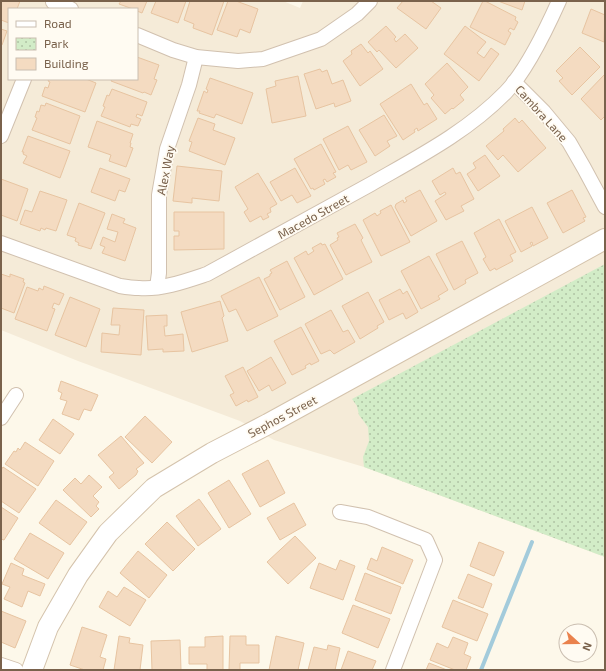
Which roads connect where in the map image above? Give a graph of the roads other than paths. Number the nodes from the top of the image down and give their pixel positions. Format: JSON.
{"nodes":[{"id":1,"x":370,"y":1,"type":"edge"},
{"id":2,"x":559,"y":1,"type":"edge"},
{"id":3,"x":52,"y":4,"type":"edge"},
{"id":4,"x":67,"y":8,"type":"edge"},
{"id":5,"x":138,"y":35,"type":"edge"},
{"id":6,"x":196,"y":57,"type":"junction"},
{"id":7,"x":24,"y":80,"type":"edge"},
{"id":8,"x":514,"y":82,"type":"junction"},
{"id":9,"x":1,"y":136,"type":"edge"},
{"id":10,"x":605,"y":207,"type":"edge"},
{"id":11,"x":605,"y":239,"type":"edge"},
{"id":12,"x":1,"y":243,"type":"edge"},
{"id":13,"x":157,"y":287,"type":"junction"},
{"id":14,"x":16,"y":395,"type":"dead end"},
{"id":15,"x":1,"y":418,"type":"edge"},
{"id":16,"x":340,"y":512,"type":"dead end"},
{"id":17,"x":1,"y":665,"type":"edge"},
{"id":18,"x":16,"y":670,"type":"edge"},
{"id":19,"x":32,"y":670,"type":"edge"},
{"id":20,"x":393,"y":670,"type":"edge"}],
"edges":[{"from":1,"to":6,"type":"street"},
{"from":2,"to":8,"type":"street","name":"Macedo Street"},
{"from":3,"to":4,"type":"street"},
{"from":5,"to":6,"type":"street"},
{"from":6,"to":13,"type":"street","name":"Alex Way"},
{"from":7,"to":9,"type":"street"},
{"from":8,"to":10,"type":"street","name":"Cambra Lane"},
{"from":8,"to":13,"type":"street","name":"Macedo Street"},
{"from":11,"to":19,"type":"street","name":"Sephos Street"},
{"from":12,"to":13,"type":"street","name":"Macedo Street"},
{"from":14,"to":15,"type":"street"},
{"from":16,"to":20,"type":"street"},
{"from":17,"to":18,"type":"street"}]}
